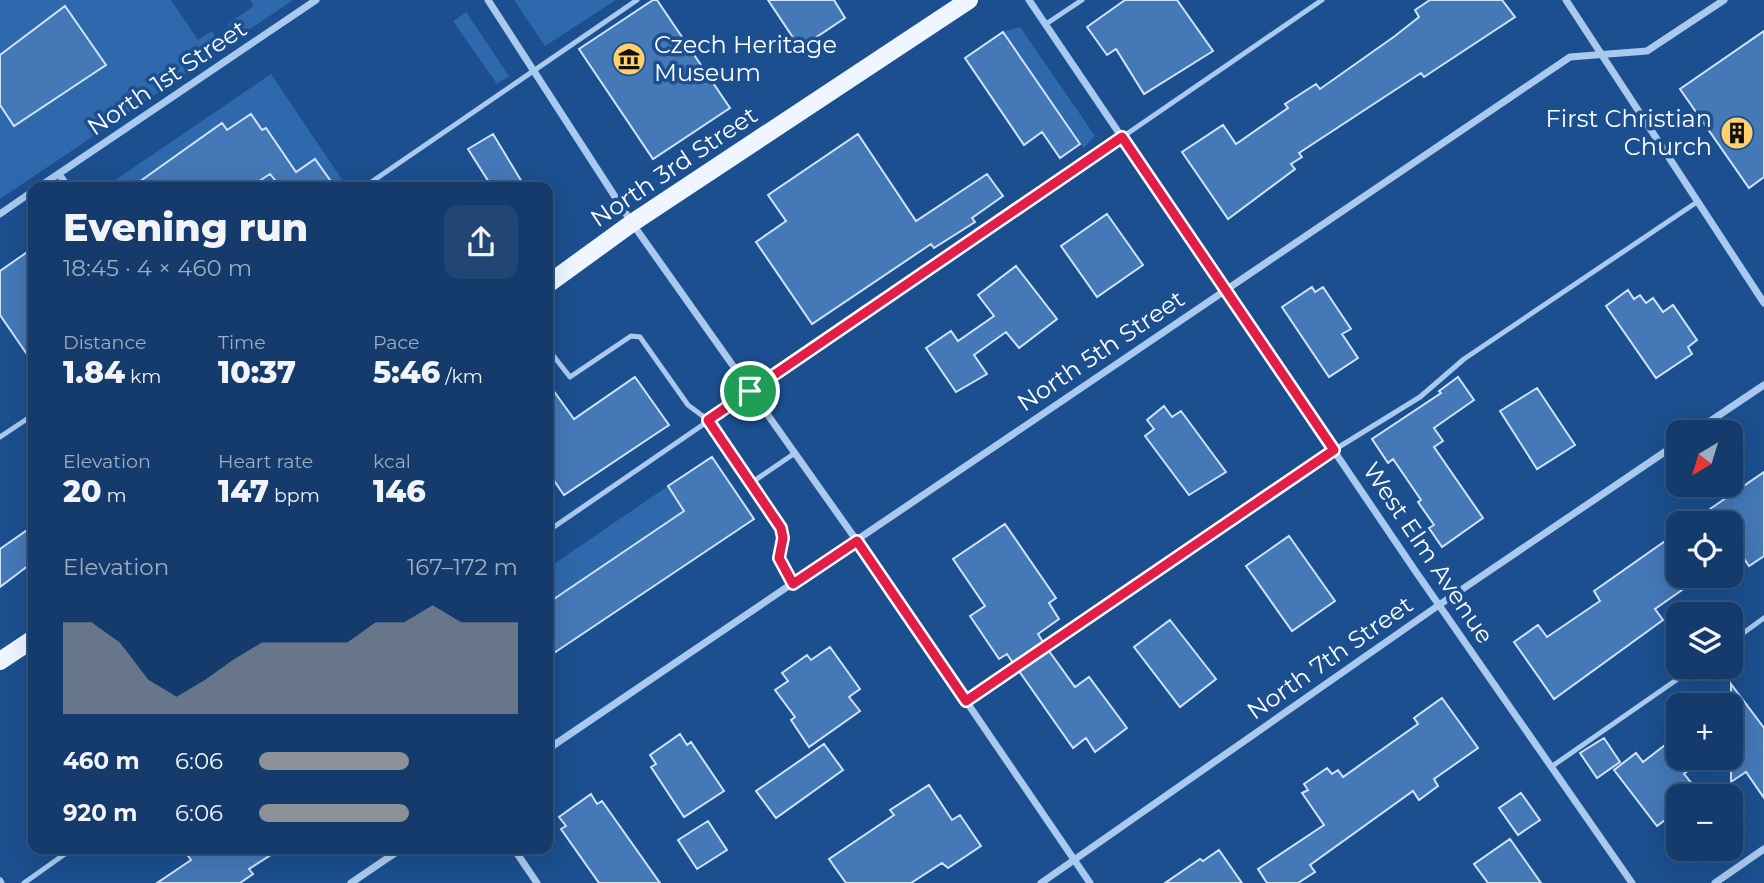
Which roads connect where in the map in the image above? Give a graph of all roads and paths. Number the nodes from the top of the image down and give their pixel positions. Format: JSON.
{"nodes":[{"id":1,"x":316,"y":0,"type":"edge"},
{"id":2,"x":488,"y":0,"type":"edge"},
{"id":3,"x":637,"y":0,"type":"edge"},
{"id":4,"x":968,"y":0,"type":"edge"},
{"id":5,"x":1029,"y":0,"type":"edge"},
{"id":6,"x":1083,"y":0,"type":"edge"},
{"id":7,"x":1322,"y":0,"type":"edge"},
{"id":8,"x":1566,"y":0,"type":"edge"},
{"id":9,"x":1724,"y":0,"type":"edge"},
{"id":10,"x":1045,"y":24,"type":"junction"},
{"id":11,"x":1601,"y":52,"type":"junction"},
{"id":12,"x":534,"y":69,"type":"junction"},
{"id":13,"x":1122,"y":137,"type":"junction"},
{"id":14,"x":59,"y":174,"type":"junction"},
{"id":15,"x":47,"y":182,"type":"edge"},
{"id":16,"x":65,"y":182,"type":"edge"},
{"id":17,"x":371,"y":182,"type":"edge"},
{"id":18,"x":28,"y":194,"type":"edge"},
{"id":19,"x":1697,"y":202,"type":"junction"},
{"id":20,"x":0,"y":214,"type":"edge"},
{"id":21,"x":632,"y":223,"type":"junction"},
{"id":22,"x":553,"y":280,"type":"edge"},
{"id":23,"x":1224,"y":290,"type":"junction"},
{"id":24,"x":1764,"y":303,"type":"edge"},
{"id":25,"x":553,"y":355,"type":"edge"},
{"id":26,"x":1764,"y":385,"type":"edge"},
{"id":27,"x":750,"y":391,"type":"junction"},
{"id":28,"x":28,"y":418,"type":"edge"},
{"id":29,"x":708,"y":420,"type":"junction"},
{"id":30,"x":1712,"y":420,"type":"edge"},
{"id":31,"x":0,"y":437,"type":"edge"},
{"id":32,"x":1334,"y":450,"type":"junction"},
{"id":33,"x":1666,"y":451,"type":"edge"},
{"id":34,"x":795,"y":453,"type":"junction"},
{"id":35,"x":751,"y":483,"type":"junction"},
{"id":36,"x":553,"y":528,"type":"edge"},
{"id":37,"x":857,"y":541,"type":"junction"},
{"id":38,"x":793,"y":584,"type":"junction"},
{"id":39,"x":1439,"y":605,"type":"junction"},
{"id":40,"x":1764,"y":618,"type":"edge"},
{"id":41,"x":1743,"y":633,"type":"edge"},
{"id":42,"x":28,"y":642,"type":"edge"},
{"id":43,"x":0,"y":661,"type":"edge"},
{"id":44,"x":1678,"y":679,"type":"edge"},
{"id":45,"x":966,"y":701,"type":"junction"},
{"id":46,"x":553,"y":746,"type":"edge"},
{"id":47,"x":1552,"y":767,"type":"junction"},
{"id":48,"x":1764,"y":849,"type":"edge"},
{"id":49,"x":65,"y":854,"type":"edge"},
{"id":50,"x":394,"y":854,"type":"edge"},
{"id":51,"x":517,"y":854,"type":"edge"},
{"id":52,"x":1075,"y":861,"type":"junction"},
{"id":53,"x":24,"y":883,"type":"edge"},
{"id":54,"x":351,"y":883,"type":"edge"},
{"id":55,"x":537,"y":883,"type":"edge"},
{"id":56,"x":1041,"y":883,"type":"edge"},
{"id":57,"x":1090,"y":883,"type":"edge"},
{"id":58,"x":1632,"y":883,"type":"edge"},
{"id":59,"x":1716,"y":883,"type":"edge"}],
"edges":[{"from":1,"to":14,"type":"street","name":"North 1st Street"},
{"from":2,"to":12,"type":"street"},
{"from":3,"to":12,"type":"lane"},
{"from":4,"to":21,"type":"main road","name":"North 3rd Street"},
{"from":5,"to":10,"type":"street","name":"West Elm Avenue"},
{"from":6,"to":10,"type":"lane"},
{"from":7,"to":13,"type":"lane"},
{"from":8,"to":11,"type":"street"},
{"from":9,"to":11,"type":"street","name":"North 5th Street"},
{"from":10,"to":13,"type":"street","name":"West Elm Avenue"},
{"from":11,"to":19,"type":"street"},
{"from":11,"to":23,"type":"street","name":"North 5th Street"},
{"from":12,"to":17,"type":"lane"},
{"from":12,"to":21,"type":"street"},
{"from":13,"to":23,"type":"street","name":"West Elm Avenue"},
{"from":13,"to":27,"type":"lane"},
{"from":14,"to":15,"type":"street","name":"North 1st Street"},
{"from":14,"to":16,"type":"street"},
{"from":18,"to":20,"type":"street"},
{"from":19,"to":24,"type":"street"},
{"from":19,"to":32,"type":"lane"},
{"from":21,"to":22,"type":"main road","name":"North 3rd Street"},
{"from":21,"to":27,"type":"street"},
{"from":23,"to":32,"type":"street","name":"West Elm Avenue"},
{"from":23,"to":37,"type":"street","name":"North 5th Street"},
{"from":25,"to":29,"type":"lane"},
{"from":26,"to":30,"type":"street"},
{"from":27,"to":29,"type":"lane"},
{"from":27,"to":34,"type":"street"},
{"from":28,"to":31,"type":"lane"},
{"from":29,"to":35,"type":"lane"},
{"from":29,"to":36,"type":"lane"},
{"from":32,"to":39,"type":"street","name":"West Elm Avenue"},
{"from":32,"to":45,"type":"lane"},
{"from":33,"to":39,"type":"street","name":"North 7th Street"},
{"from":34,"to":35,"type":"lane"},
{"from":34,"to":37,"type":"street"},
{"from":35,"to":38,"type":"lane"},
{"from":37,"to":38,"type":"street","name":"North 5th Street"},
{"from":37,"to":45,"type":"street"},
{"from":38,"to":46,"type":"street","name":"North 5th Street"},
{"from":39,"to":47,"type":"street","name":"West Elm Avenue"},
{"from":39,"to":52,"type":"street","name":"North 7th Street"},
{"from":40,"to":41,"type":"lane"},
{"from":42,"to":43,"type":"main road"},
{"from":44,"to":47,"type":"lane"},
{"from":45,"to":52,"type":"street"},
{"from":47,"to":58,"type":"street","name":"West Elm Avenue"},
{"from":48,"to":59,"type":"street"},
{"from":49,"to":53,"type":"lane"},
{"from":50,"to":54,"type":"street"},
{"from":51,"to":55,"type":"street"},
{"from":52,"to":56,"type":"street","name":"North 7th Street"},
{"from":52,"to":57,"type":"street"}]}
